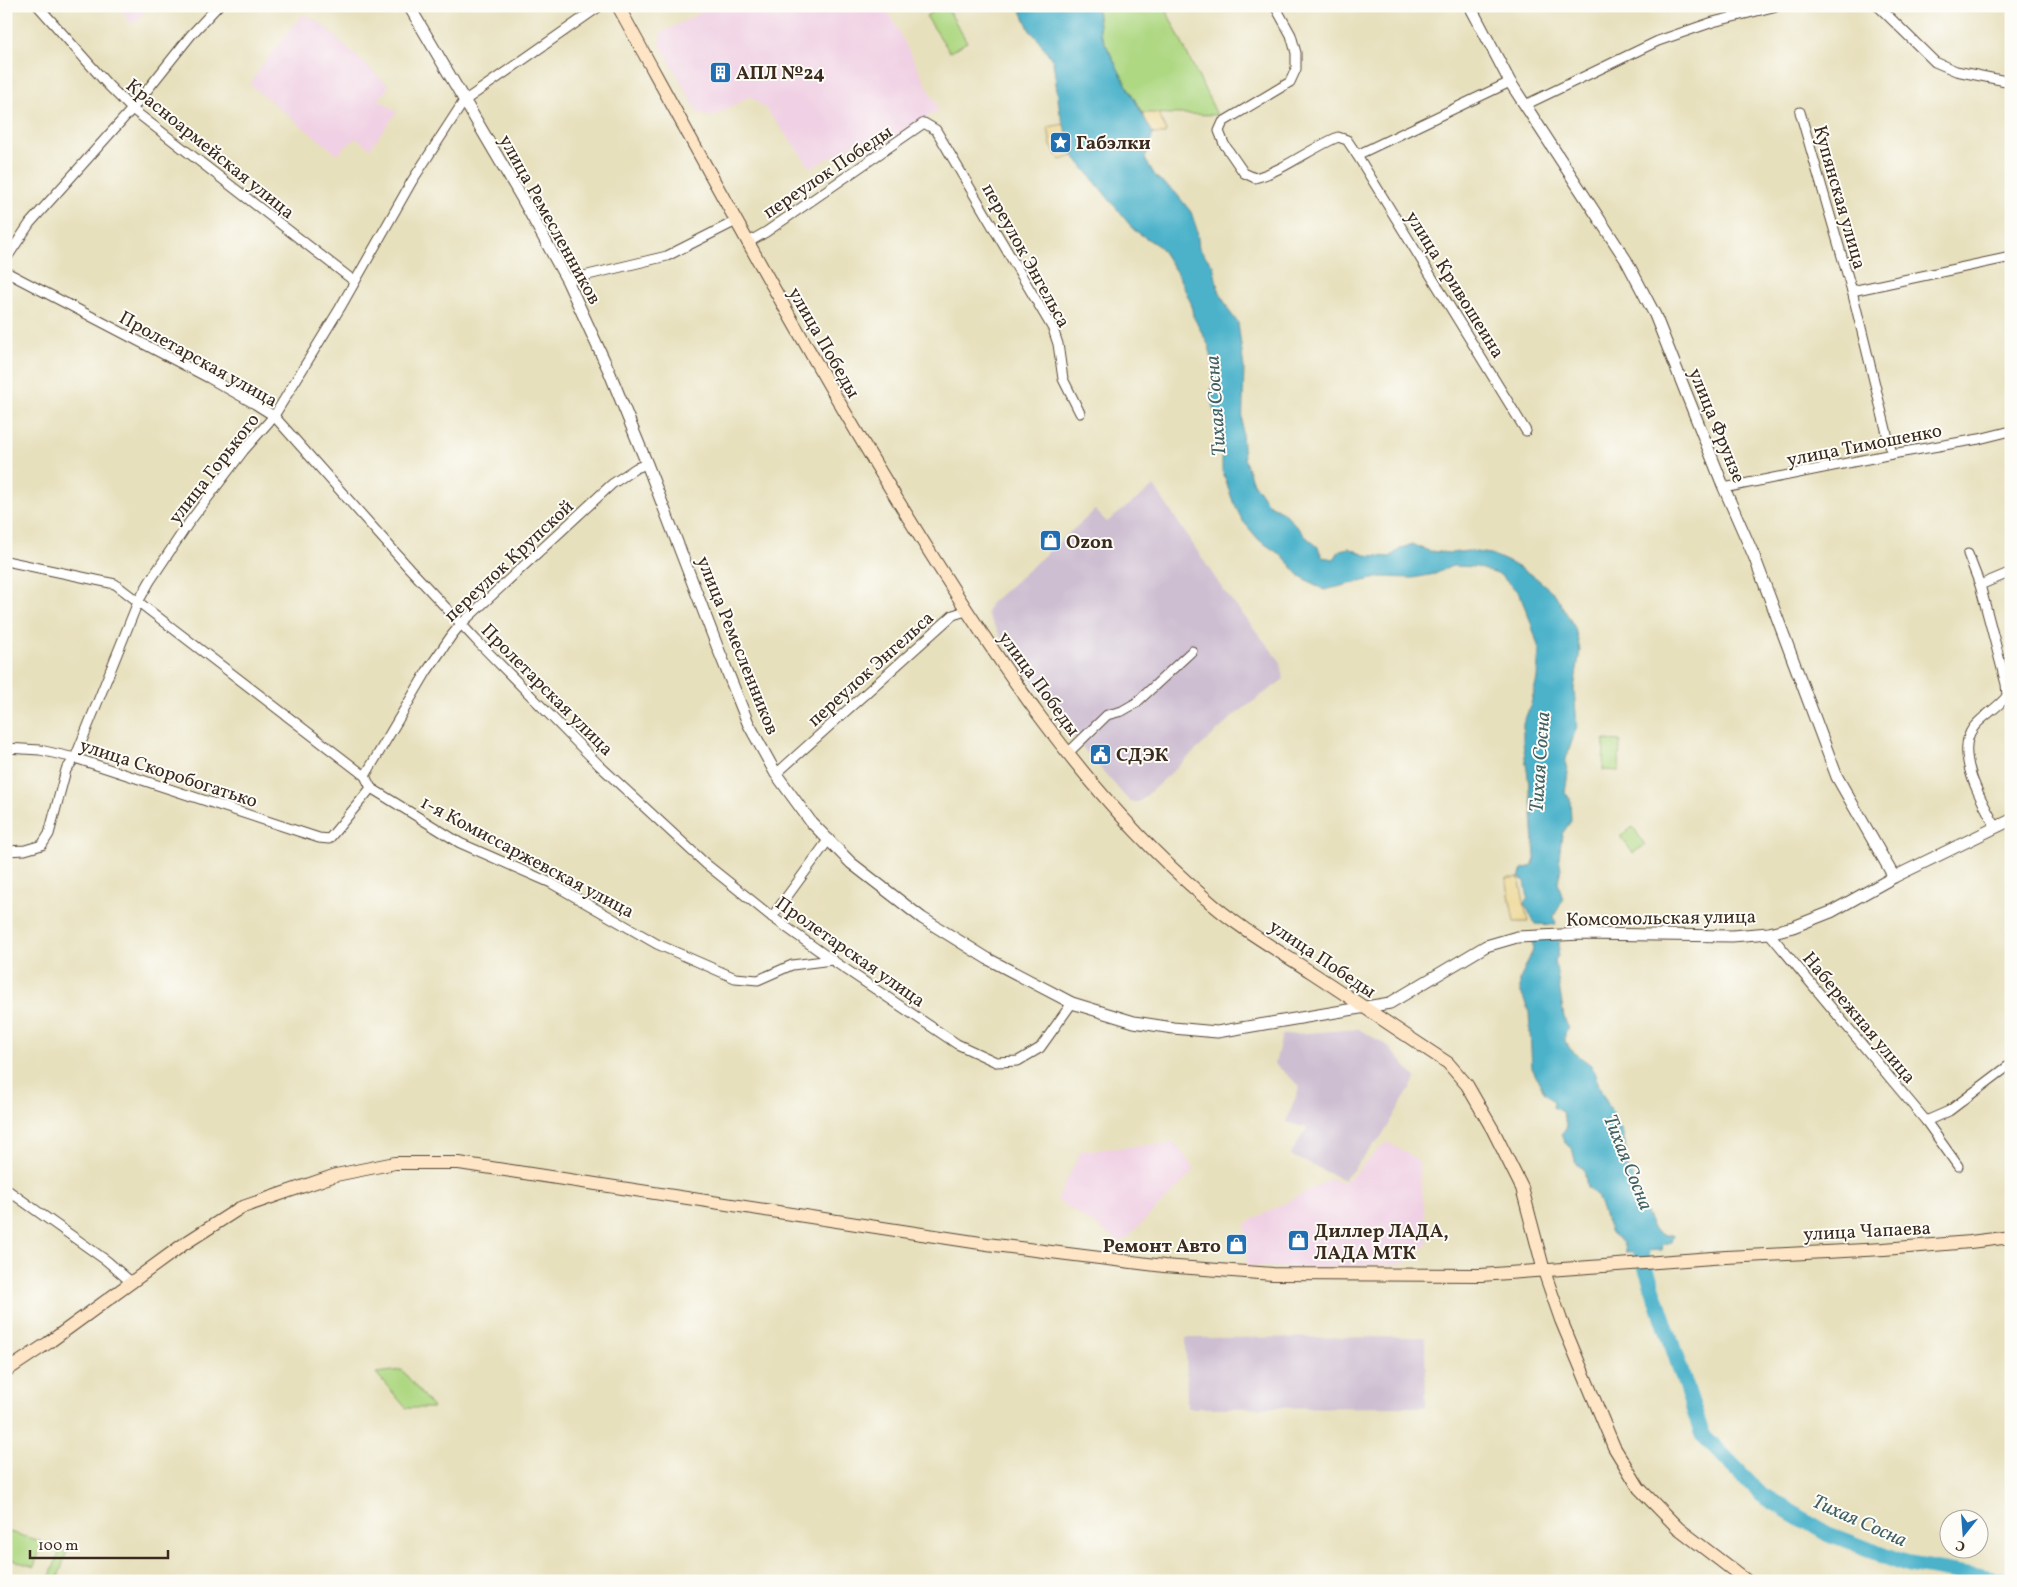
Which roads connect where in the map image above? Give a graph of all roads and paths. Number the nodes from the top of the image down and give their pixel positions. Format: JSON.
{"nodes":[{"id":1,"x":38,"y":6,"type":"edge"},
{"id":2,"x":218,"y":6,"type":"edge"},
{"id":3,"x":409,"y":6,"type":"edge"},
{"id":4,"x":600,"y":6,"type":"edge"},
{"id":5,"x":618,"y":6,"type":"edge"},
{"id":6,"x":1274,"y":6,"type":"edge"},
{"id":7,"x":1470,"y":6,"type":"edge"},
{"id":8,"x":1777,"y":6,"type":"edge"},
{"id":9,"x":1878,"y":6,"type":"edge"},
{"id":10,"x":1510,"y":82,"type":"junction"},
{"id":11,"x":2011,"y":82,"type":"edge"},
{"id":12,"x":464,"y":101,"type":"junction"},
{"id":13,"x":1524,"y":104,"type":"junction"},
{"id":14,"x":132,"y":109,"type":"junction"},
{"id":15,"x":1800,"y":112,"type":"dead end"},
{"id":16,"x":924,"y":123,"type":"joint"},
{"id":17,"x":1357,"y":155,"type":"junction"},
{"id":18,"x":736,"y":222,"type":"junction"},
{"id":19,"x":747,"y":242,"type":"junction"},
{"id":20,"x":2011,"y":257,"type":"edge"},
{"id":21,"x":6,"y":259,"type":"edge"},
{"id":22,"x":6,"y":272,"type":"edge"},
{"id":23,"x":568,"y":280,"type":"junction"},
{"id":24,"x":354,"y":281,"type":"junction"},
{"id":25,"x":1852,"y":291,"type":"junction"},
{"id":26,"x":1080,"y":413,"type":"dead end"},
{"id":27,"x":274,"y":416,"type":"junction"},
{"id":28,"x":1526,"y":430,"type":"dead end"},
{"id":29,"x":2011,"y":431,"type":"edge"},
{"id":30,"x":1892,"y":454,"type":"junction"},
{"id":31,"x":647,"y":464,"type":"junction"},
{"id":32,"x":1724,"y":488,"type":"junction"},
{"id":33,"x":1968,"y":554,"type":"dead end"},
{"id":34,"x":6,"y":561,"type":"edge"},
{"id":35,"x":2011,"y":572,"type":"edge"},
{"id":36,"x":1980,"y":585,"type":"junction"},
{"id":37,"x":138,"y":602,"type":"junction"},
{"id":38,"x":966,"y":611,"type":"junction"},
{"id":39,"x":461,"y":624,"type":"junction"},
{"id":40,"x":1192,"y":651,"type":"dead end"},
{"id":41,"x":6,"y":748,"type":"edge"},
{"id":42,"x":1068,"y":753,"type":"junction"},
{"id":43,"x":75,"y":758,"type":"junction"},
{"id":44,"x":776,"y":774,"type":"junction"},
{"id":45,"x":364,"y":776,"type":"junction"},
{"id":46,"x":371,"y":788,"type":"junction"},
{"id":47,"x":2011,"y":820,"type":"edge"},
{"id":48,"x":1996,"y":827,"type":"junction"},
{"id":49,"x":829,"y":839,"type":"junction"},
{"id":50,"x":6,"y":851,"type":"edge"},
{"id":51,"x":1894,"y":877,"type":"junction"},
{"id":52,"x":772,"y":917,"type":"junction"},
{"id":53,"x":1769,"y":933,"type":"junction"},
{"id":54,"x":832,"y":960,"type":"junction"},
{"id":55,"x":1072,"y":1003,"type":"junction"},
{"id":56,"x":1364,"y":1009,"type":"junction"},
{"id":57,"x":2011,"y":1064,"type":"edge"},
{"id":58,"x":1926,"y":1121,"type":"junction"},
{"id":59,"x":1958,"y":1166,"type":"dead end"},
{"id":60,"x":6,"y":1189,"type":"edge"},
{"id":61,"x":2011,"y":1237,"type":"edge"},
{"id":62,"x":1544,"y":1271,"type":"junction"},
{"id":63,"x":131,"y":1282,"type":"junction"},
{"id":64,"x":6,"y":1371,"type":"edge"},
{"id":65,"x":1747,"y":1581,"type":"edge"}],
"edges":[{"from":1,"to":14,"type":"street","name":"Красноармейская улица"},
{"from":2,"to":14,"type":"street"},
{"from":3,"to":12,"type":"street","name":"улица Ремесленников"},
{"from":4,"to":12,"type":"street","name":"улица Горького"},
{"from":5,"to":18,"type":"main road","name":"улица Победы"},
{"from":6,"to":17,"type":"street","name":"улица Кривошеина"},
{"from":7,"to":10,"type":"street","name":"улица Фрунзе"},
{"from":8,"to":13,"type":"street"},
{"from":9,"to":11,"type":"street"},
{"from":10,"to":13,"type":"street","name":"улица Фрунзе"},
{"from":10,"to":17,"type":"street"},
{"from":12,"to":23,"type":"street","name":"улица Ремесленников"},
{"from":12,"to":24,"type":"street","name":"улица Горького"},
{"from":13,"to":32,"type":"street","name":"улица Фрунзе"},
{"from":14,"to":21,"type":"street"},
{"from":14,"to":24,"type":"street","name":"Красноармейская улица"},
{"from":15,"to":25,"type":"street","name":"Купянская улица"},
{"from":16,"to":19,"type":"street","name":"переулок Победы"},
{"from":16,"to":26,"type":"street","name":"переулок Энгельса"},
{"from":17,"to":28,"type":"street","name":"улица Кривошеина"},
{"from":18,"to":19,"type":"main road","name":"улица Победы"},
{"from":18,"to":23,"type":"street"},
{"from":19,"to":38,"type":"main road","name":"улица Победы"},
{"from":20,"to":25,"type":"street","name":"Купянская улица"},
{"from":22,"to":27,"type":"street","name":"Пролетарская улица"},
{"from":23,"to":31,"type":"street","name":"улица Ремесленников"},
{"from":24,"to":27,"type":"street","name":"улица Горького"},
{"from":25,"to":30,"type":"street","name":"Купянская улица"},
{"from":27,"to":37,"type":"street","name":"улица Горького"},
{"from":27,"to":39,"type":"street","name":"Пролетарская улица"},
{"from":29,"to":30,"type":"street","name":"улица Тимошенко"},
{"from":30,"to":32,"type":"street","name":"улица Тимошенко"},
{"from":31,"to":39,"type":"street","name":"переулок Крупской"},
{"from":31,"to":44,"type":"street","name":"улица Ремесленников"},
{"from":32,"to":51,"type":"street","name":"улица Фрунзе"},
{"from":33,"to":36,"type":"street"},
{"from":34,"to":37,"type":"street","name":"1-я Комиссаржевская улица"},
{"from":35,"to":36,"type":"street"},
{"from":36,"to":48,"type":"street"},
{"from":37,"to":43,"type":"street","name":"улица Горького"},
{"from":37,"to":45,"type":"street","name":"1-я Комиссаржевская улица"},
{"from":38,"to":42,"type":"main road","name":"улица Победы"},
{"from":38,"to":44,"type":"street","name":"переулок Энгельса"},
{"from":39,"to":45,"type":"street","name":"переулок Крупской"},
{"from":39,"to":52,"type":"street","name":"Пролетарская улица"},
{"from":40,"to":42,"type":"street"},
{"from":41,"to":43,"type":"street","name":"улица Скоробогатько"},
{"from":42,"to":56,"type":"main road","name":"улица Победы"},
{"from":43,"to":46,"type":"street","name":"улица Скоробогатько"},
{"from":43,"to":50,"type":"street","name":"улица Горького"},
{"from":44,"to":49,"type":"street","name":"улица Ремесленников"},
{"from":45,"to":46,"type":"street","name":"1-я Комиссаржевская улица"},
{"from":46,"to":54,"type":"street","name":"1-я Комиссаржевская улица"},
{"from":47,"to":48,"type":"street","name":"Комсомольская улица"},
{"from":48,"to":51,"type":"street","name":"Комсомольская улица"},
{"from":49,"to":52,"type":"street"},
{"from":49,"to":55,"type":"street","name":"улица Ремесленников"},
{"from":51,"to":53,"type":"street","name":"Комсомольская улица"},
{"from":52,"to":54,"type":"street","name":"Пролетарская улица"},
{"from":53,"to":56,"type":"street","name":"Комсомольская улица"},
{"from":53,"to":58,"type":"street","name":"Набережная улица"},
{"from":54,"to":55,"type":"street","name":"Пролетарская улица"},
{"from":55,"to":56,"type":"street","name":"улица Ремесленников"},
{"from":56,"to":62,"type":"main road","name":"улица Победы"},
{"from":57,"to":58,"type":"street"},
{"from":58,"to":59,"type":"street","name":"Набережная улица"},
{"from":60,"to":63,"type":"street"},
{"from":61,"to":62,"type":"main road","name":"улица Чапаева"},
{"from":62,"to":63,"type":"main road","name":"улица Чапаева"},
{"from":62,"to":65,"type":"main road","name":"улица Победы"},
{"from":63,"to":64,"type":"main road","name":"улица Чапаева"}]}
